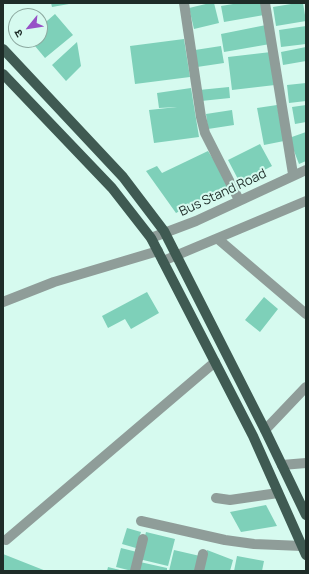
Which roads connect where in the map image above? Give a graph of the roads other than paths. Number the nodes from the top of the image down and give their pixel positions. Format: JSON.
{"nodes":[{"id":1,"x":184,"y":3,"type":"edge"},
{"id":2,"x":265,"y":3,"type":"edge"},
{"id":3,"x":3,"y":49,"type":"edge"},
{"id":4,"x":3,"y":74,"type":"edge"},
{"id":5,"x":306,"y":170,"type":"edge"},
{"id":6,"x":293,"y":174,"type":"junction"},
{"id":7,"x":239,"y":200,"type":"junction"},
{"id":8,"x":306,"y":201,"type":"edge"},
{"id":9,"x":165,"y":233,"type":"junction"},
{"id":10,"x":151,"y":238,"type":"junction"},
{"id":11,"x":218,"y":239,"type":"junction"},
{"id":12,"x":158,"y":251,"type":"junction"},
{"id":13,"x":177,"y":256,"type":"junction"},
{"id":14,"x":163,"y":261,"type":"junction"},
{"id":15,"x":3,"y":302,"type":"edge"},
{"id":16,"x":306,"y":314,"type":"edge"},
{"id":17,"x":215,"y":362,"type":"junction"},
{"id":18,"x":306,"y":387,"type":"edge"},
{"id":19,"x":265,"y":430,"type":"junction"},
{"id":20,"x":306,"y":463,"type":"edge"},
{"id":21,"x":282,"y":465,"type":"junction"},
{"id":22,"x":278,"y":493,"type":"junction"},
{"id":23,"x":216,"y":498,"type":"dead end"},
{"id":24,"x":306,"y":515,"type":"edge"},
{"id":25,"x":141,"y":521,"type":"dead end"},
{"id":26,"x":143,"y":539,"type":"dead end"},
{"id":27,"x":6,"y":540,"type":"dead end"},
{"id":28,"x":304,"y":551,"type":"edge"},
{"id":29,"x":203,"y":554,"type":"dead end"},
{"id":30,"x":135,"y":571,"type":"edge"},
{"id":31,"x":199,"y":571,"type":"edge"}],
"edges":[{"from":1,"to":7,"type":"street"},
{"from":2,"to":6,"type":"street"},
{"from":3,"to":9,"type":"main road"},
{"from":4,"to":10,"type":"main road"},
{"from":5,"to":6,"type":"street","name":"Bus Stand Road"},
{"from":6,"to":7,"type":"street","name":"Bus Stand Road"},
{"from":7,"to":9,"type":"street","name":"Bus Stand Road"},
{"from":8,"to":11,"type":"street"},
{"from":9,"to":10,"type":"street","name":"Bus Stand Road"},
{"from":9,"to":13,"type":"main road"},
{"from":10,"to":12,"type":"main road"},
{"from":11,"to":13,"type":"street"},
{"from":11,"to":16,"type":"street"},
{"from":12,"to":14,"type":"main road"},
{"from":12,"to":15,"type":"street"},
{"from":13,"to":14,"type":"street"},
{"from":13,"to":19,"type":"main road"},
{"from":14,"to":17,"type":"main road"},
{"from":17,"to":22,"type":"main road"},
{"from":17,"to":27,"type":"street"},
{"from":18,"to":19,"type":"street"},
{"from":19,"to":21,"type":"main road"},
{"from":20,"to":21,"type":"street"},
{"from":21,"to":24,"type":"main road"},
{"from":22,"to":23,"type":"street"},
{"from":22,"to":28,"type":"main road"},
{"from":25,"to":28,"type":"street"},
{"from":26,"to":30,"type":"street"},
{"from":29,"to":31,"type":"street"}]}
